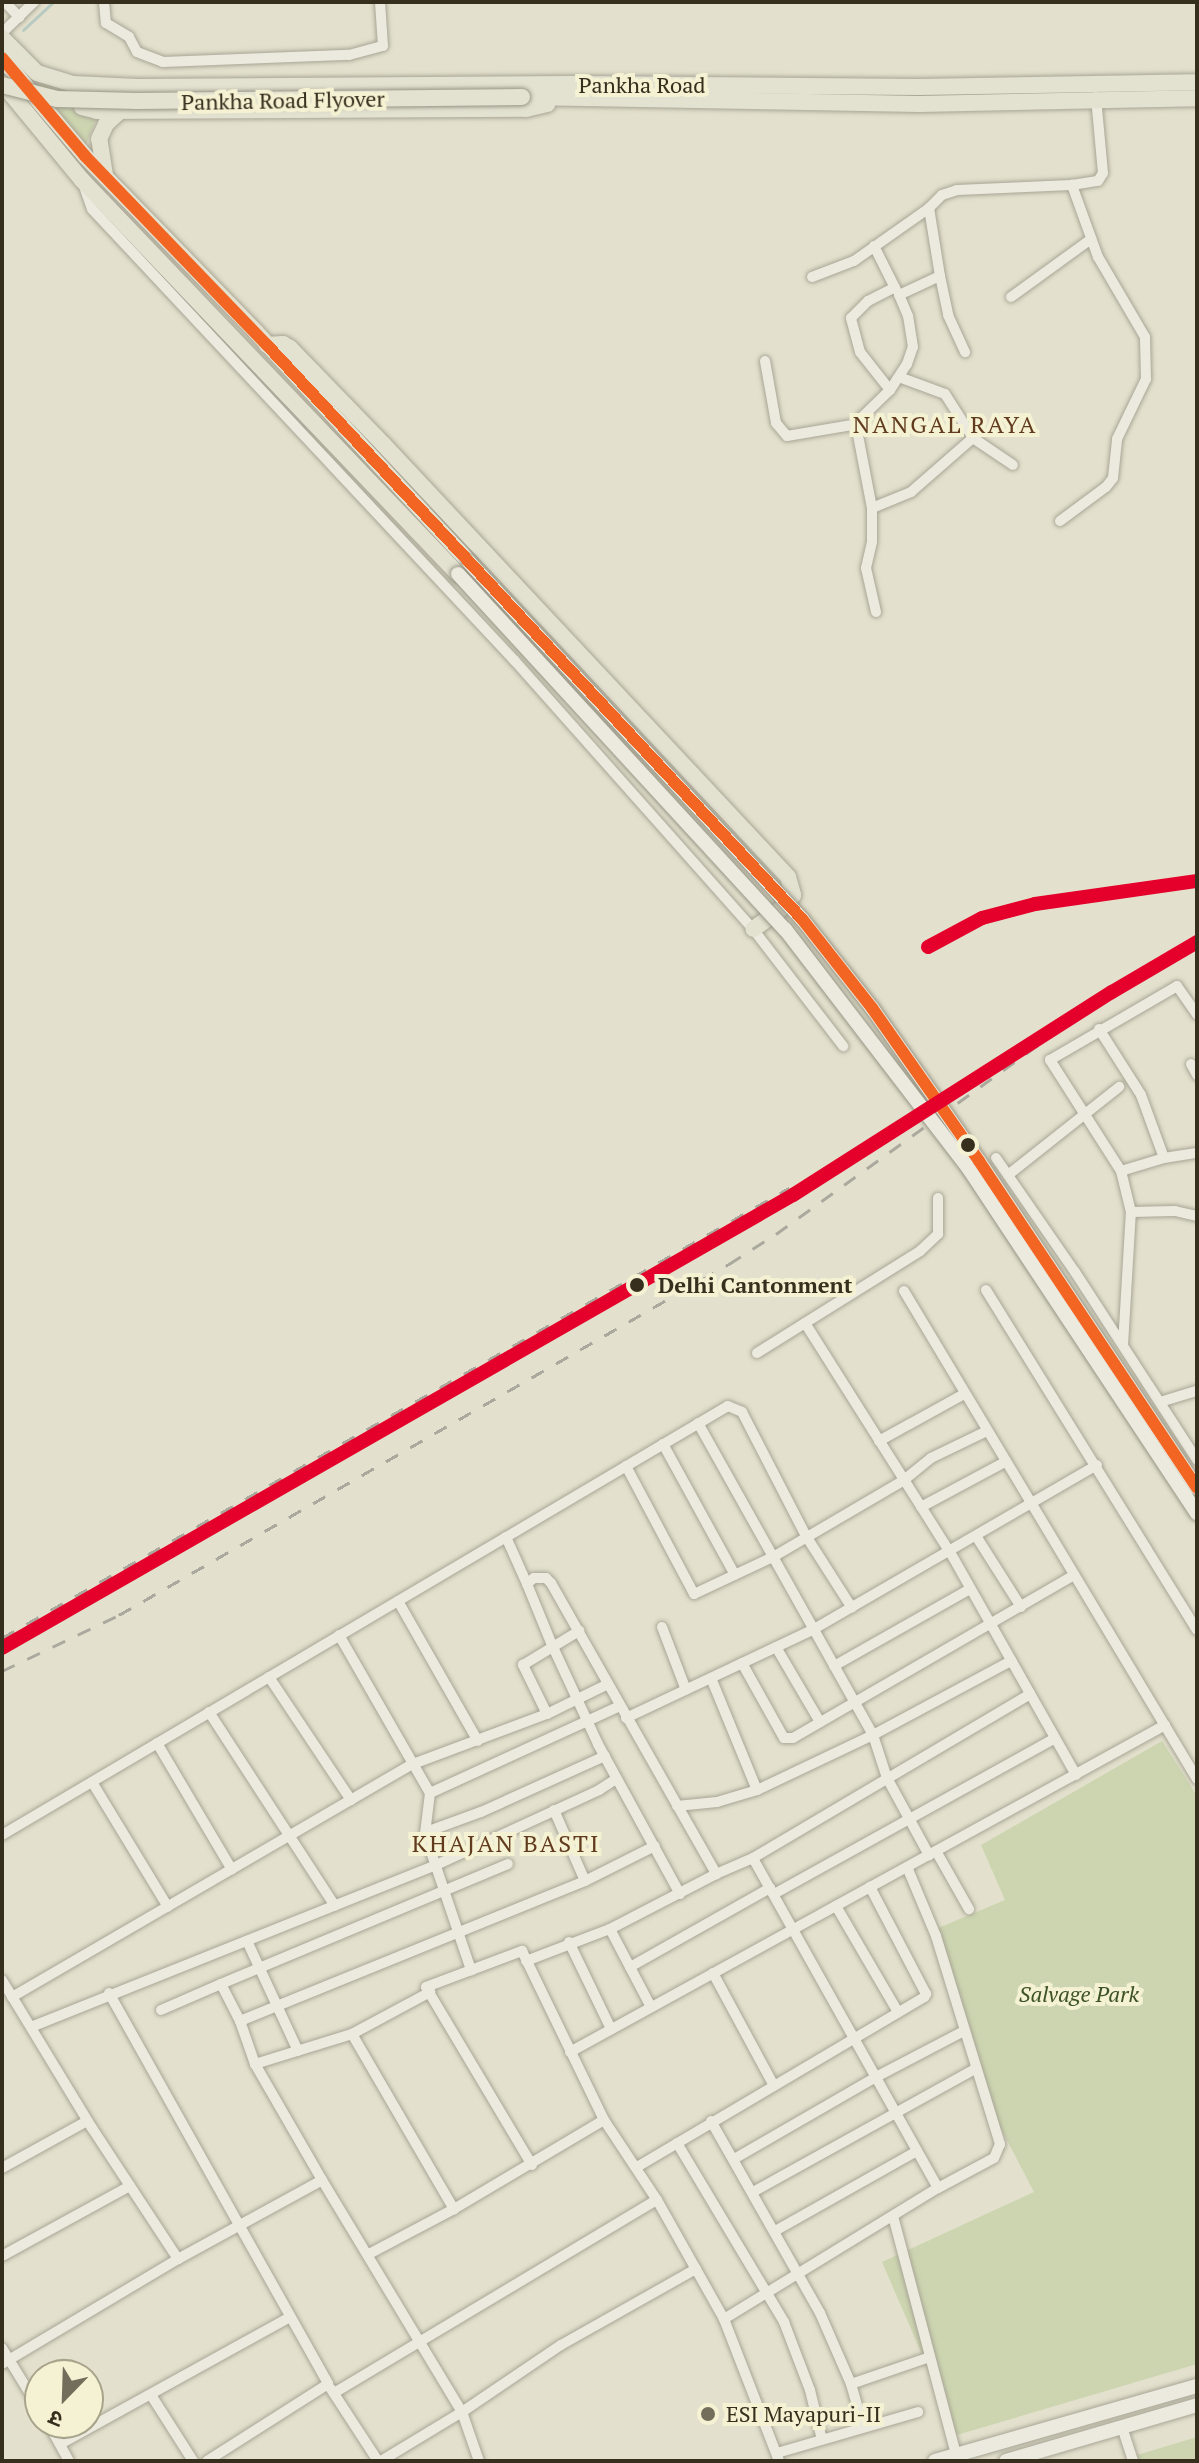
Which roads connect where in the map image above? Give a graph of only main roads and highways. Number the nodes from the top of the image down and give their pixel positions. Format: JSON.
{"nodes":[{"id":1,"x":2,"y":35,"type":"edge"},
{"id":2,"x":2,"y":58,"type":"edge"},
{"id":3,"x":1197,"y":82,"type":"edge"},
{"id":4,"x":2,"y":84,"type":"edge"},
{"id":5,"x":87,"y":85,"type":"junction"},
{"id":6,"x":1197,"y":98,"type":"edge"},
{"id":7,"x":566,"y":99,"type":"junction"},
{"id":8,"x":120,"y":111,"type":"junction"},
{"id":9,"x":105,"y":175,"type":"junction"},
{"id":10,"x":267,"y":345,"type":"junction"},
{"id":11,"x":463,"y":568,"type":"junction"},
{"id":12,"x":753,"y":929,"type":"road end"},
{"id":13,"x":1197,"y":1488,"type":"edge"},
{"id":14,"x":1197,"y":1513,"type":"edge"},
{"id":15,"x":1197,"y":2386,"type":"edge"},
{"id":16,"x":1197,"y":2405,"type":"edge"},
{"id":17,"x":935,"y":2461,"type":"edge"},
{"id":18,"x":1006,"y":2461,"type":"edge"}],
"edges":[{"from":1,"to":5,"type":"main road","name":"Pankha Road"},
{"from":2,"to":9,"type":"main road"},
{"from":3,"to":5,"type":"main road","name":"Pankha Road"},
{"from":4,"to":7,"type":"main road","name":"Pankha Road Flyover","bridge":true},
{"from":4,"to":11,"type":"main road"},
{"from":5,"to":8,"type":"main road"},
{"from":6,"to":7,"type":"main road","name":"Pankha Road"},
{"from":7,"to":8,"type":"main road"},
{"from":8,"to":9,"type":"main road"},
{"from":9,"to":10,"type":"main road"},
{"from":10,"to":11,"type":"main road"},
{"from":10,"to":12,"type":"main road"},
{"from":11,"to":13,"type":"main road","bridge":true},
{"from":11,"to":14,"type":"main road","bridge":true},
{"from":15,"to":17,"type":"main road"},
{"from":16,"to":18,"type":"main road"}]}
